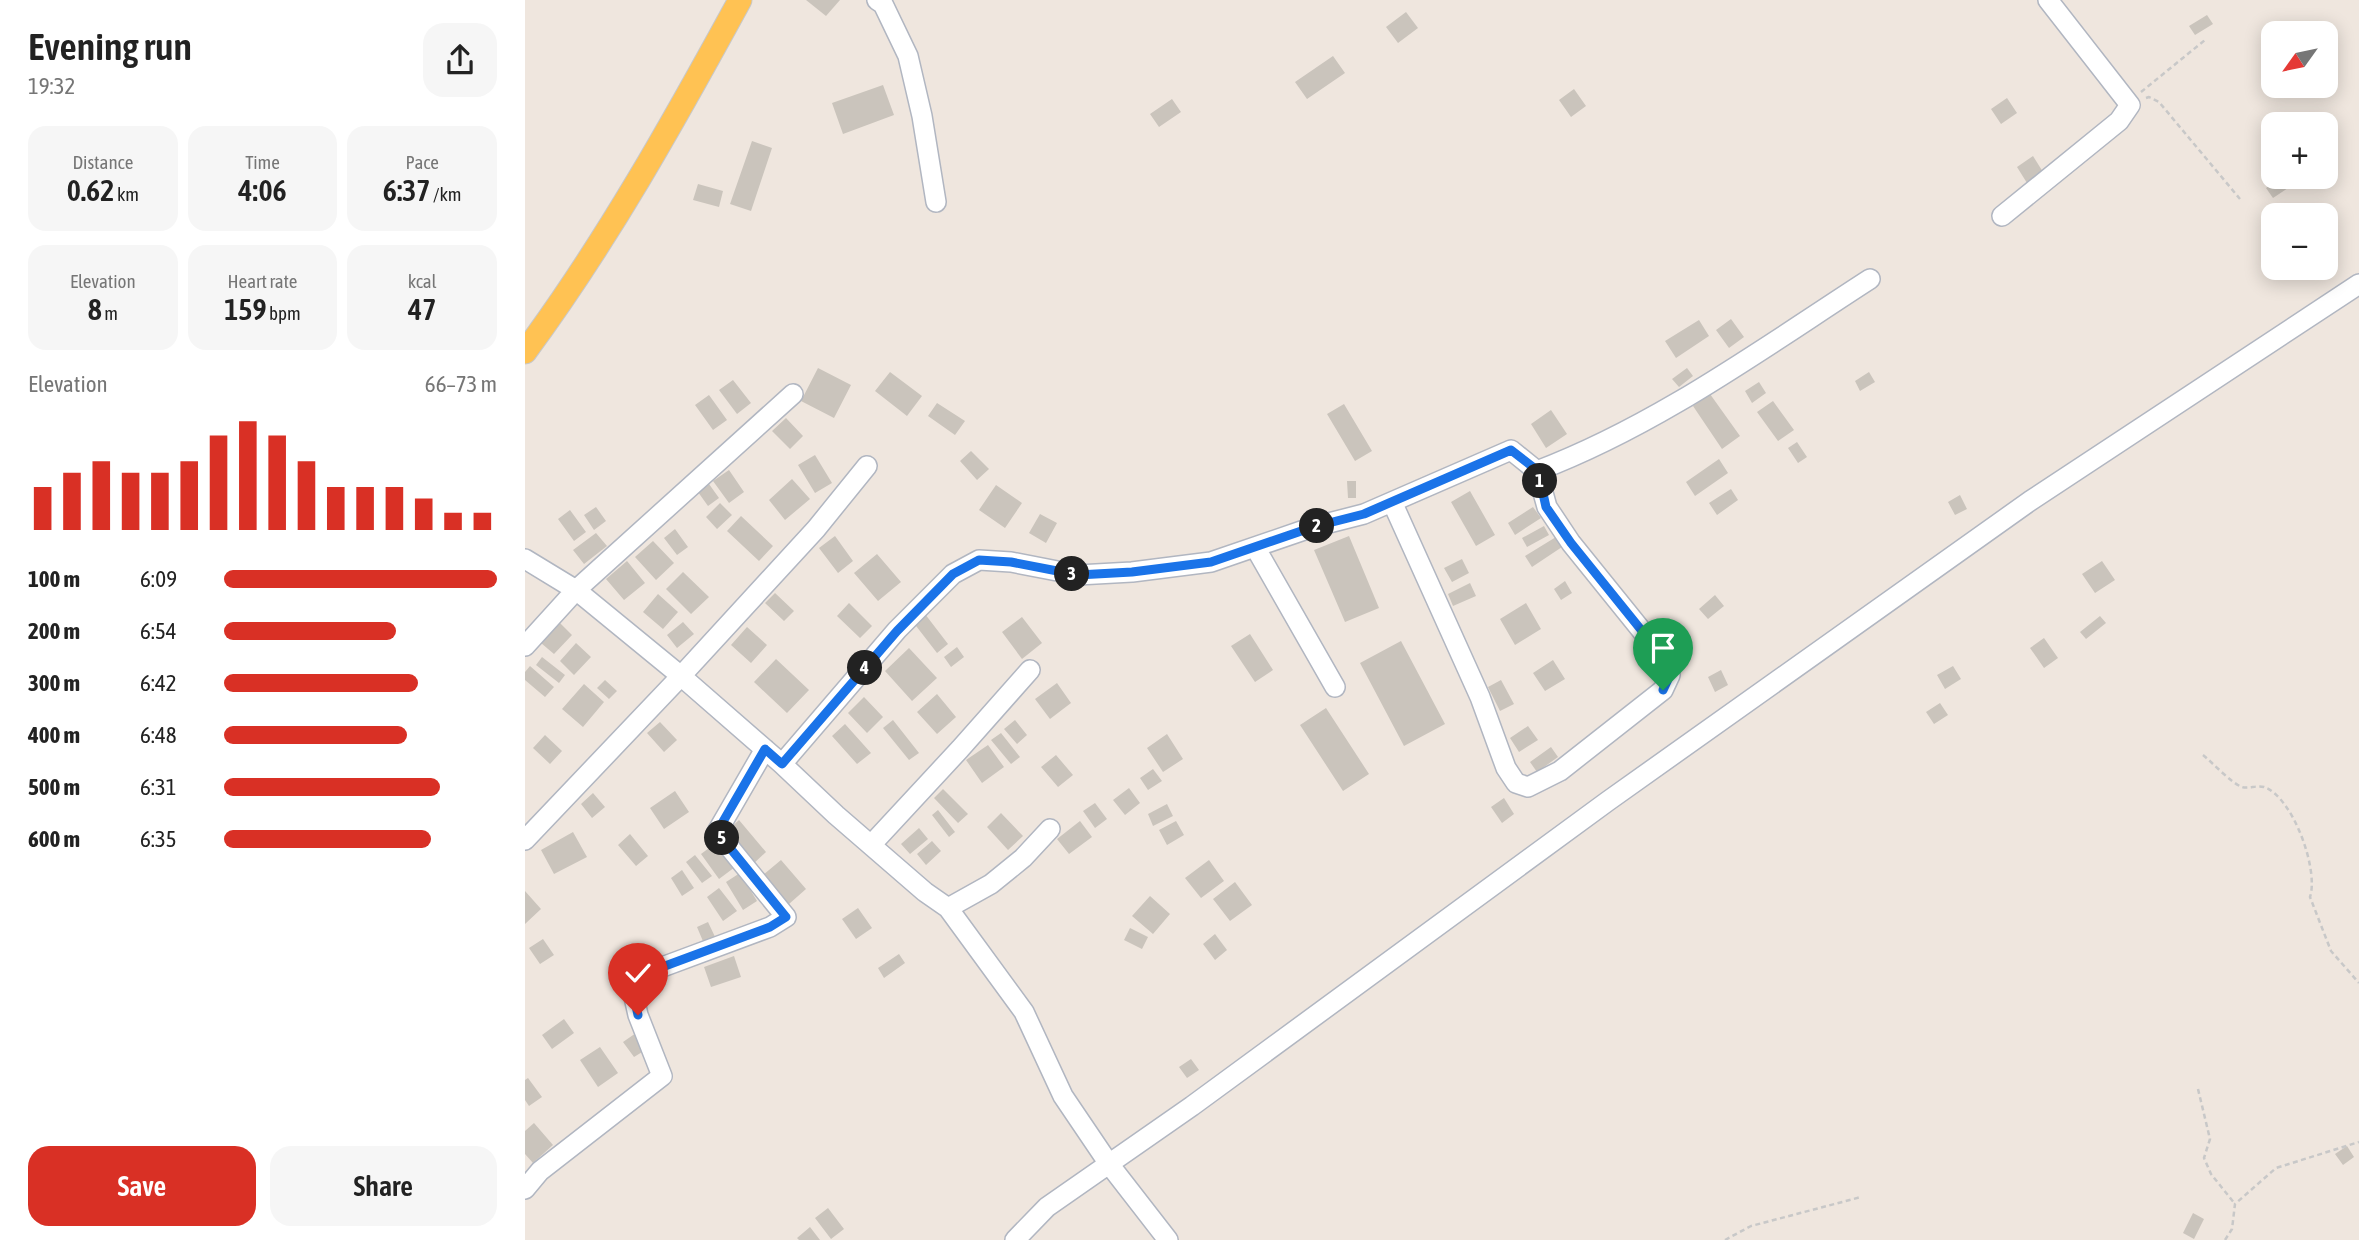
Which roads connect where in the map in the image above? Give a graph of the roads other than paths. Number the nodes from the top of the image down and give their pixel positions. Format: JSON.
{"nodes":[{"id":1,"x":740,"y":0,"type":"edge"},
{"id":2,"x":877,"y":0,"type":"edge"},
{"id":3,"x":2048,"y":0,"type":"edge"},
{"id":4,"x":936,"y":202,"type":"dead end"},
{"id":5,"x":2002,"y":216,"type":"dead end"},
{"id":6,"x":1870,"y":279,"type":"dead end"},
{"id":7,"x":2359,"y":284,"type":"edge"},
{"id":8,"x":525,"y":352,"type":"edge"},
{"id":9,"x":793,"y":394,"type":"dead end"},
{"id":10,"x":867,"y":466,"type":"dead end"},
{"id":11,"x":1538,"y":471,"type":"junction"},
{"id":12,"x":1392,"y":504,"type":"junction"},
{"id":13,"x":1255,"y":547,"type":"junction"},
{"id":14,"x":525,"y":559,"type":"edge"},
{"id":15,"x":576,"y":590,"type":"junction"},
{"id":16,"x":525,"y":646,"type":"edge"},
{"id":17,"x":1030,"y":670,"type":"dead end"},
{"id":18,"x":681,"y":676,"type":"junction"},
{"id":19,"x":1335,"y":687,"type":"dead end"},
{"id":20,"x":765,"y":749,"type":"junction"},
{"id":21,"x":782,"y":764,"type":"junction"},
{"id":22,"x":1050,"y":828,"type":"dead end"},
{"id":23,"x":525,"y":840,"type":"edge"},
{"id":24,"x":871,"y":845,"type":"junction"},
{"id":25,"x":948,"y":908,"type":"junction"},
{"id":26,"x":1109,"y":1164,"type":"junction"},
{"id":27,"x":525,"y":1189,"type":"edge"},
{"id":28,"x":1015,"y":1240,"type":"edge"},
{"id":29,"x":1168,"y":1240,"type":"edge"}],
"edges":[{"from":1,"to":8,"type":"main road"},
{"from":2,"to":4,"type":"street"},
{"from":3,"to":5,"type":"street"},
{"from":6,"to":11,"type":"street"},
{"from":7,"to":26,"type":"street"},
{"from":9,"to":15,"type":"street"},
{"from":10,"to":18,"type":"street"},
{"from":11,"to":12,"type":"street"},
{"from":11,"to":12,"type":"street"},
{"from":12,"to":13,"type":"street"},
{"from":13,"to":19,"type":"street"},
{"from":13,"to":21,"type":"street"},
{"from":14,"to":15,"type":"street"},
{"from":15,"to":16,"type":"street"},
{"from":15,"to":18,"type":"street"},
{"from":17,"to":24,"type":"street"},
{"from":18,"to":20,"type":"street"},
{"from":18,"to":23,"type":"street"},
{"from":20,"to":21,"type":"street"},
{"from":20,"to":27,"type":"street"},
{"from":21,"to":24,"type":"street"},
{"from":22,"to":25,"type":"street"},
{"from":24,"to":25,"type":"street"},
{"from":25,"to":26,"type":"street"},
{"from":26,"to":28,"type":"street"},
{"from":26,"to":29,"type":"street"}]}
